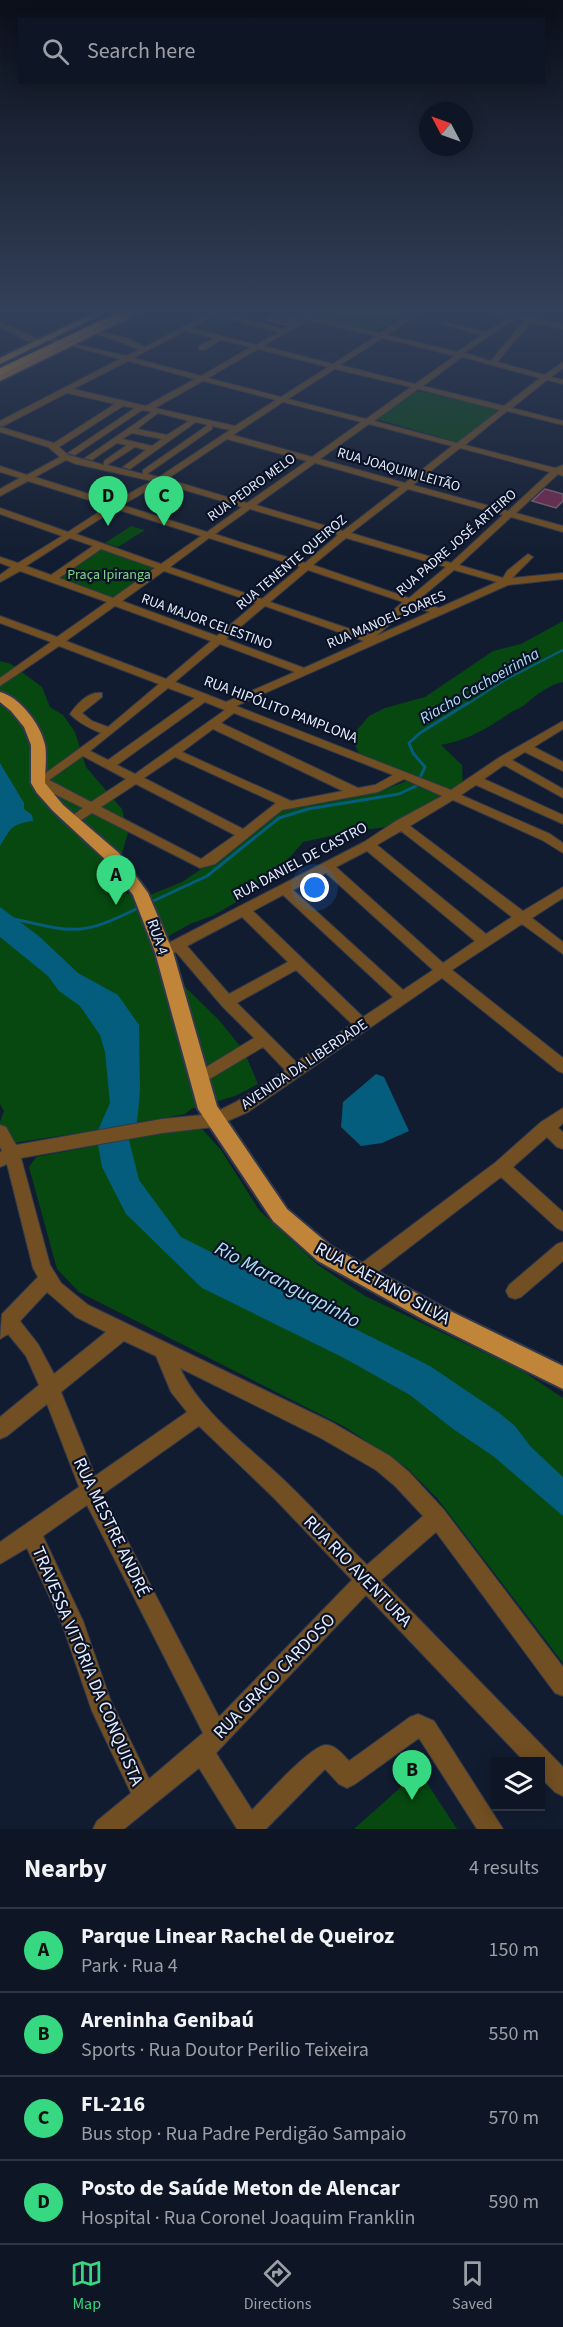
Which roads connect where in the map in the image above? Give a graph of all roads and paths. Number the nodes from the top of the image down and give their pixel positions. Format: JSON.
{"nodes":[{"id":1,"x":57,"y":394,"type":"edge"},
{"id":2,"x":82,"y":394,"type":"edge"},
{"id":3,"x":177,"y":394,"type":"edge"},
{"id":4,"x":264,"y":394,"type":"edge"},
{"id":5,"x":289,"y":394,"type":"edge"},
{"id":6,"x":405,"y":394,"type":"edge"},
{"id":7,"x":447,"y":394,"type":"edge"},
{"id":8,"x":523,"y":394,"type":"edge"},
{"id":9,"x":282,"y":399,"type":"junction"},
{"id":10,"x":120,"y":404,"type":"junction"},
{"id":11,"x":505,"y":408,"type":"junction"},
{"id":12,"x":138,"y":410,"type":"dead end"},
{"id":13,"x":152,"y":411,"type":"junction"},
{"id":14,"x":172,"y":419,"type":"dead end"},
{"id":15,"x":366,"y":421,"type":"junction"},
{"id":16,"x":192,"y":422,"type":"dead end"},
{"id":17,"x":563,"y":423,"type":"edge"},
{"id":18,"x":0,"y":424,"type":"edge"},
{"id":19,"x":209,"y":427,"type":"dead end"},
{"id":20,"x":83,"y":428,"type":"junction"},
{"id":21,"x":0,"y":429,"type":"edge"},
{"id":22,"x":236,"y":429,"type":"junction"},
{"id":23,"x":131,"y":430,"type":"junction"},
{"id":24,"x":103,"y":432,"type":"junction"},
{"id":25,"x":150,"y":434,"type":"junction"},
{"id":26,"x":227,"y":435,"type":"junction"},
{"id":27,"x":119,"y":438,"type":"junction"},
{"id":28,"x":169,"y":438,"type":"junction"},
{"id":29,"x":134,"y":444,"type":"junction"},
{"id":30,"x":458,"y":445,"type":"junction"},
{"id":31,"x":54,"y":447,"type":"junction"},
{"id":32,"x":156,"y":447,"type":"junction"},
{"id":33,"x":176,"y":451,"type":"junction"},
{"id":34,"x":69,"y":455,"type":"junction"},
{"id":35,"x":89,"y":458,"type":"dead end"},
{"id":36,"x":313,"y":459,"type":"junction"},
{"id":37,"x":107,"y":462,"type":"dead end"},
{"id":38,"x":127,"y":468,"type":"dead end"},
{"id":39,"x":0,"y":469,"type":"edge"},
{"id":40,"x":561,"y":470,"type":"edge"},
{"id":41,"x":146,"y":472,"type":"dead end"},
{"id":42,"x":28,"y":478,"type":"junction"},
{"id":43,"x":160,"y":480,"type":"junction"},
{"id":44,"x":407,"y":485,"type":"junction"},
{"id":45,"x":0,"y":494,"type":"edge"},
{"id":46,"x":116,"y":506,"type":"junction"},
{"id":47,"x":249,"y":506,"type":"junction"},
{"id":48,"x":0,"y":512,"type":"edge"},
{"id":49,"x":510,"y":514,"type":"junction"},
{"id":50,"x":563,"y":529,"type":"edge"},
{"id":51,"x":345,"y":534,"type":"junction"},
{"id":52,"x":69,"y":535,"type":"junction"},
{"id":53,"x":208,"y":535,"type":"junction"},
{"id":54,"x":100,"y":546,"type":"junction"},
{"id":55,"x":528,"y":557,"type":"dead end"},
{"id":56,"x":0,"y":560,"type":"edge"},
{"id":57,"x":454,"y":565,"type":"junction"},
{"id":58,"x":18,"y":567,"type":"junction"},
{"id":59,"x":306,"y":567,"type":"junction"},
{"id":60,"x":161,"y":568,"type":"junction"},
{"id":61,"x":563,"y":576,"type":"edge"},
{"id":62,"x":0,"y":579,"type":"edge"},
{"id":63,"x":52,"y":579,"type":"junction"},
{"id":64,"x":506,"y":582,"type":"junction"},
{"id":65,"x":114,"y":601,"type":"junction"},
{"id":66,"x":408,"y":601,"type":"junction"},
{"id":67,"x":264,"y":602,"type":"junction"},
{"id":68,"x":440,"y":612,"type":"junction"},
{"id":69,"x":0,"y":619,"type":"edge"},
{"id":70,"x":370,"y":639,"type":"junction"},
{"id":71,"x":219,"y":640,"type":"junction"},
{"id":72,"x":57,"y":641,"type":"junction"},
{"id":73,"x":303,"y":671,"type":"junction"},
{"id":74,"x":0,"y":683,"type":"edge"},
{"id":75,"x":167,"y":683,"type":"junction"},
{"id":76,"x":98,"y":695,"type":"dead end"},
{"id":77,"x":0,"y":696,"type":"edge"},
{"id":78,"x":204,"y":697,"type":"junction"},
{"id":79,"x":230,"y":708,"type":"junction"},
{"id":80,"x":213,"y":724,"type":"junction"},
{"id":81,"x":563,"y":724,"type":"edge"},
{"id":82,"x":109,"y":732,"type":"junction"},
{"id":83,"x":550,"y":732,"type":"junction"},
{"id":84,"x":563,"y":739,"type":"edge"},
{"id":85,"x":525,"y":747,"type":"junction"},
{"id":86,"x":81,"y":751,"type":"junction"},
{"id":87,"x":173,"y":752,"type":"junction"},
{"id":88,"x":504,"y":760,"type":"junction"},
{"id":89,"x":109,"y":765,"type":"junction"},
{"id":90,"x":563,"y":767,"type":"edge"},
{"id":91,"x":406,"y":775,"type":"junction"},
{"id":92,"x":132,"y":778,"type":"junction"},
{"id":93,"x":474,"y":779,"type":"junction"},
{"id":94,"x":40,"y":782,"type":"junction"},
{"id":95,"x":356,"y":792,"type":"junction"},
{"id":96,"x":563,"y":795,"type":"edge"},
{"id":97,"x":451,"y":796,"type":"junction"},
{"id":98,"x":288,"y":804,"type":"junction"},
{"id":99,"x":88,"y":807,"type":"junction"},
{"id":100,"x":71,"y":820,"type":"junction"},
{"id":101,"x":563,"y":820,"type":"edge"},
{"id":102,"x":405,"y":822,"type":"junction"},
{"id":103,"x":563,"y":825,"type":"edge"},
{"id":104,"x":243,"y":834,"type":"junction"},
{"id":105,"x":546,"y":837,"type":"junction"},
{"id":106,"x":368,"y":845,"type":"junction"},
{"id":107,"x":563,"y":849,"type":"edge"},
{"id":108,"x":327,"y":866,"type":"junction"},
{"id":109,"x":284,"y":889,"type":"junction"},
{"id":110,"x":563,"y":892,"type":"edge"},
{"id":111,"x":243,"y":910,"type":"junction"},
{"id":112,"x":526,"y":915,"type":"junction"},
{"id":113,"x":563,"y":938,"type":"edge"},
{"id":114,"x":485,"y":941,"type":"junction"},
{"id":115,"x":171,"y":949,"type":"junction"},
{"id":116,"x":563,"y":949,"type":"edge"},
{"id":117,"x":296,"y":964,"type":"junction"},
{"id":118,"x":441,"y":970,"type":"junction"},
{"id":119,"x":402,"y":997,"type":"junction"},
{"id":120,"x":227,"y":1002,"type":"junction"},
{"id":121,"x":363,"y":1026,"type":"junction"},
{"id":122,"x":263,"y":1040,"type":"junction"},
{"id":123,"x":563,"y":1067,"type":"edge"},
{"id":124,"x":296,"y":1071,"type":"junction"},
{"id":125,"x":198,"y":1079,"type":"junction"},
{"id":126,"x":563,"y":1114,"type":"edge"},
{"id":127,"x":214,"y":1120,"type":"junction"},
{"id":128,"x":547,"y":1127,"type":"junction"},
{"id":129,"x":0,"y":1132,"type":"edge"},
{"id":130,"x":563,"y":1142,"type":"edge"},
{"id":131,"x":6,"y":1156,"type":"edge"},
{"id":132,"x":501,"y":1167,"type":"junction"},
{"id":133,"x":563,"y":1223,"type":"edge"},
{"id":134,"x":563,"y":1250,"type":"edge"},
{"id":135,"x":361,"y":1274,"type":"junction"},
{"id":136,"x":47,"y":1279,"type":"junction"},
{"id":137,"x":515,"y":1291,"type":"dead end"},
{"id":138,"x":4,"y":1325,"type":"edge"},
{"id":139,"x":122,"y":1331,"type":"junction"},
{"id":140,"x":163,"y":1352,"type":"junction"},
{"id":141,"x":563,"y":1378,"type":"edge"},
{"id":142,"x":50,"y":1389,"type":"junction"},
{"id":143,"x":200,"y":1414,"type":"junction"},
{"id":144,"x":0,"y":1429,"type":"edge"},
{"id":145,"x":91,"y":1491,"type":"junction"},
{"id":146,"x":437,"y":1517,"type":"junction"},
{"id":147,"x":31,"y":1534,"type":"junction"},
{"id":148,"x":0,"y":1554,"type":"edge"},
{"id":149,"x":367,"y":1579,"type":"junction"},
{"id":150,"x":563,"y":1685,"type":"edge"},
{"id":151,"x":209,"y":1743,"type":"junction"},
{"id":152,"x":563,"y":1784,"type":"edge"},
{"id":153,"x":145,"y":1797,"type":"junction"},
{"id":154,"x":105,"y":1829,"type":"edge"},
{"id":155,"x":250,"y":1829,"type":"edge"},
{"id":156,"x":492,"y":1829,"type":"edge"}],
"edges":[{"from":1,"to":18,"type":"street"},
{"from":2,"to":10,"type":"street"},
{"from":3,"to":13,"type":"street"},
{"from":4,"to":9,"type":"street"},
{"from":5,"to":9,"type":"street"},
{"from":6,"to":15,"type":"street","name":"RUA PEDRO MELO"},
{"from":7,"to":11,"type":"street"},
{"from":8,"to":11,"type":"street","name":"RUA TENENTE QUEIROZ"},
{"from":9,"to":15,"type":"street"},
{"from":9,"to":22,"type":"street"},
{"from":10,"to":13,"type":"street"},
{"from":10,"to":20,"type":"street"},
{"from":11,"to":17,"type":"street"},
{"from":11,"to":30,"type":"street","name":"RUA TENENTE QUEIROZ"},
{"from":12,"to":24,"type":"street"},
{"from":13,"to":22,"type":"street"},
{"from":13,"to":23,"type":"street"},
{"from":14,"to":25,"type":"street"},
{"from":15,"to":30,"type":"street"},
{"from":15,"to":36,"type":"street","name":"RUA PEDRO MELO"},
{"from":16,"to":28,"type":"street"},
{"from":19,"to":33,"type":"street"},
{"from":20,"to":24,"type":"street"},
{"from":20,"to":31,"type":"street"},
{"from":21,"to":31,"type":"street"},
{"from":22,"to":26,"type":"street"},
{"from":23,"to":25,"type":"street"},
{"from":23,"to":27,"type":"street"},
{"from":24,"to":27,"type":"street"},
{"from":24,"to":34,"type":"street"},
{"from":25,"to":28,"type":"street"},
{"from":26,"to":36,"type":"street","name":"RUA JOAQUIM LEITÃO"},
{"from":26,"to":43,"type":"street"},
{"from":27,"to":29,"type":"street"},
{"from":27,"to":35,"type":"street"},
{"from":28,"to":32,"type":"street"},
{"from":29,"to":32,"type":"street"},
{"from":29,"to":37,"type":"street"},
{"from":30,"to":40,"type":"street"},
{"from":30,"to":44,"type":"street","name":"RUA TENENTE QUEIROZ"},
{"from":31,"to":34,"type":"street"},
{"from":32,"to":33,"type":"street"},
{"from":32,"to":38,"type":"street"},
{"from":33,"to":41,"type":"street"},
{"from":34,"to":42,"type":"street"},
{"from":34,"to":43,"type":"street"},
{"from":36,"to":44,"type":"street","name":"RUA JOAQUIM LEITÃO"},
{"from":36,"to":47,"type":"street","name":"RUA PEDRO MELO"},
{"from":39,"to":42,"type":"street"},
{"from":40,"to":49,"type":"street","name":"RUA PADRE JOSÉ ARTEIRO"},
{"from":42,"to":45,"type":"street"},
{"from":42,"to":46,"type":"street"},
{"from":43,"to":46,"type":"street"},
{"from":43,"to":47,"type":"street"},
{"from":44,"to":49,"type":"street","name":"RUA JOAQUIM LEITÃO"},
{"from":44,"to":51,"type":"street","name":"RUA TENENTE QUEIROZ"},
{"from":46,"to":52,"type":"street"},
{"from":46,"to":53,"type":"street"},
{"from":47,"to":51,"type":"street"},
{"from":47,"to":53,"type":"street","name":"RUA PEDRO MELO"},
{"from":48,"to":52,"type":"street"},
{"from":49,"to":50,"type":"street","name":"RUA JOAQUIM LEITÃO"},
{"from":49,"to":57,"type":"street","name":"RUA PADRE JOSÉ ARTEIRO"},
{"from":51,"to":57,"type":"street"},
{"from":51,"to":59,"type":"street","name":"RUA TENENTE QUEIROZ"},
{"from":52,"to":54,"type":"street"},
{"from":52,"to":58,"type":"street"},
{"from":53,"to":59,"type":"street"},
{"from":53,"to":60,"type":"street","name":"RUA PEDRO MELO"},
{"from":54,"to":60,"type":"street"},
{"from":54,"to":63,"type":"street"},
{"from":55,"to":64,"type":"street"},
{"from":56,"to":58,"type":"street","name":"RUA MAJOR CELESTINO"},
{"from":57,"to":64,"type":"street"},
{"from":57,"to":66,"type":"street","name":"RUA PADRE JOSÉ ARTEIRO"},
{"from":58,"to":62,"type":"street"},
{"from":58,"to":63,"type":"street","name":"RUA MAJOR CELESTINO"},
{"from":59,"to":66,"type":"street"},
{"from":59,"to":67,"type":"street","name":"RUA TENENTE QUEIROZ"},
{"from":60,"to":65,"type":"street","name":"RUA PEDRO MELO"},
{"from":60,"to":67,"type":"street"},
{"from":61,"to":64,"type":"street","name":"RUA MANOEL SOARES"},
{"from":63,"to":65,"type":"street","name":"RUA MAJOR CELESTINO"},
{"from":64,"to":68,"type":"street","name":"RUA MANOEL SOARES"},
{"from":65,"to":71,"type":"street","name":"RUA MAJOR CELESTINO"},
{"from":65,"to":72,"type":"street","name":"RUA PEDRO MELO"},
{"from":66,"to":68,"type":"street"},
{"from":66,"to":70,"type":"street","name":"RUA PADRE JOSÉ ARTEIRO"},
{"from":67,"to":70,"type":"street"},
{"from":67,"to":71,"type":"street","name":"RUA TENENTE QUEIROZ"},
{"from":68,"to":70,"type":"street","name":"RUA MANOEL SOARES"},
{"from":69,"to":72,"type":"street","name":"RUA HIPÓLITO PAMPLONA"},
{"from":70,"to":73,"type":"street","name":"RUA MANOEL SOARES"},
{"from":71,"to":73,"type":"street","name":"RUA MAJOR CELESTINO"},
{"from":71,"to":75,"type":"street","name":"RUA TENENTE QUEIROZ"},
{"from":72,"to":74,"type":"street","name":"RUA PEDRO MELO"},
{"from":72,"to":75,"type":"street","name":"RUA HIPÓLITO PAMPLONA"},
{"from":73,"to":79,"type":"street","name":"RUA MANOEL SOARES"},
{"from":75,"to":78,"type":"street","name":"RUA HIPÓLITO PAMPLONA"},
{"from":75,"to":82,"type":"street","name":"RUA TENENTE QUEIROZ"},
{"from":76,"to":82,"type":"street"},
{"from":77,"to":94,"type":"main road"},
{"from":78,"to":79,"type":"street","name":"RUA HIPÓLITO PAMPLONA"},
{"from":78,"to":89,"type":"street"},
{"from":79,"to":80,"type":"street","name":"RUA MANOEL SOARES"},
{"from":79,"to":91,"type":"street","name":"RUA HIPÓLITO PAMPLONA"},
{"from":80,"to":87,"type":"street","name":"RUA MANOEL SOARES"},
{"from":80,"to":95,"type":"street"},
{"from":81,"to":83,"type":"street","name":"RUA DANIEL DE CASTRO"},
{"from":82,"to":86,"type":"street","name":"RUA TENENTE QUEIROZ"},
{"from":83,"to":84,"type":"street"},
{"from":83,"to":85,"type":"street","name":"RUA DANIEL DE CASTRO"},
{"from":85,"to":88,"type":"street","name":"RUA DANIEL DE CASTRO"},
{"from":85,"to":90,"type":"street"},
{"from":86,"to":89,"type":"street"},
{"from":86,"to":94,"type":"street","name":"RUA TENENTE QUEIROZ"},
{"from":87,"to":92,"type":"street","name":"RUA MANOEL SOARES"},
{"from":87,"to":98,"type":"street"},
{"from":88,"to":93,"type":"street","name":"RUA DANIEL DE CASTRO"},
{"from":88,"to":96,"type":"street"},
{"from":89,"to":92,"type":"street"},
{"from":91,"to":95,"type":"street"},
{"from":91,"to":97,"type":"street","name":"RUA HIPÓLITO PAMPLONA"},
{"from":92,"to":99,"type":"street","name":"RUA MANOEL SOARES"},
{"from":92,"to":104,"type":"street"},
{"from":93,"to":97,"type":"street","name":"RUA DANIEL DE CASTRO"},
{"from":93,"to":101,"type":"street"},
{"from":94,"to":99,"type":"street"},
{"from":94,"to":100,"type":"main road","name":"RUA 4"},
{"from":95,"to":98,"type":"street"},
{"from":97,"to":102,"type":"street","name":"RUA DANIEL DE CASTRO"},
{"from":97,"to":105,"type":"street","name":"RUA HIPÓLITO PAMPLONA"},
{"from":98,"to":104,"type":"street"},
{"from":99,"to":100,"type":"street","name":"RUA MANOEL SOARES"},
{"from":99,"to":104,"type":"street"},
{"from":100,"to":115,"type":"main road","name":"RUA 4"},
{"from":102,"to":106,"type":"street","name":"RUA DANIEL DE CASTRO"},
{"from":102,"to":112,"type":"street"},
{"from":103,"to":105,"type":"street"},
{"from":105,"to":107,"type":"street","name":"RUA HIPÓLITO PAMPLONA"},
{"from":106,"to":108,"type":"street","name":"RUA DANIEL DE CASTRO"},
{"from":106,"to":114,"type":"street"},
{"from":108,"to":109,"type":"street","name":"RUA DANIEL DE CASTRO"},
{"from":108,"to":118,"type":"street"},
{"from":109,"to":111,"type":"street","name":"RUA DANIEL DE CASTRO"},
{"from":109,"to":119,"type":"street"},
{"from":110,"to":112,"type":"street","name":"AVENIDA DA LIBERDADE"},
{"from":111,"to":115,"type":"street","name":"RUA DANIEL DE CASTRO"},
{"from":111,"to":117,"type":"street"},
{"from":112,"to":113,"type":"street"},
{"from":112,"to":114,"type":"street","name":"AVENIDA DA LIBERDADE"},
{"from":112,"to":116,"type":"street"},
{"from":114,"to":118,"type":"street","name":"AVENIDA DA LIBERDADE"},
{"from":115,"to":120,"type":"street"},
{"from":115,"to":125,"type":"main road","name":"RUA 4"},
{"from":117,"to":120,"type":"street"},
{"from":117,"to":121,"type":"street"},
{"from":118,"to":119,"type":"street","name":"AVENIDA DA LIBERDADE"},
{"from":118,"to":123,"type":"street"},
{"from":119,"to":121,"type":"street","name":"AVENIDA DA LIBERDADE"},
{"from":120,"to":122,"type":"street"},
{"from":121,"to":124,"type":"street","name":"AVENIDA DA LIBERDADE"},
{"from":122,"to":124,"type":"street"},
{"from":122,"to":125,"type":"street"},
{"from":124,"to":127,"type":"street","name":"AVENIDA DA LIBERDADE"},
{"from":125,"to":127,"type":"main road","name":"RUA 4"},
{"from":126,"to":128,"type":"street"},
{"from":127,"to":131,"type":"street","name":"AVENIDA DA LIBERDADE"},
{"from":127,"to":135,"type":"main road","name":"RUA CAETANO SILVA"},
{"from":128,"to":130,"type":"street"},
{"from":128,"to":132,"type":"street"},
{"from":129,"to":131,"type":"street"},
{"from":131,"to":136,"type":"street"},
{"from":132,"to":133,"type":"street"},
{"from":132,"to":135,"type":"street"},
{"from":134,"to":137,"type":"street"},
{"from":135,"to":141,"type":"main road","name":"RUA CAETANO SILVA"},
{"from":136,"to":138,"type":"street"},
{"from":136,"to":139,"type":"street"},
{"from":138,"to":142,"type":"street","name":"RUA MESTRE ANDRÉ"},
{"from":139,"to":140,"type":"street"},
{"from":139,"to":142,"type":"street"},
{"from":140,"to":143,"type":"street","name":"RUA RIO AVENTURA"},
{"from":140,"to":146,"type":"street"},
{"from":142,"to":144,"type":"street"},
{"from":142,"to":145,"type":"street","name":"RUA MESTRE ANDRÉ"},
{"from":143,"to":145,"type":"street"},
{"from":143,"to":149,"type":"street","name":"RUA RIO AVENTURA"},
{"from":145,"to":147,"type":"street"},
{"from":145,"to":151,"type":"street","name":"RUA MESTRE ANDRÉ"},
{"from":146,"to":149,"type":"street","name":"RUA GRACO CARDOSO"},
{"from":146,"to":150,"type":"street"},
{"from":147,"to":148,"type":"street"},
{"from":147,"to":153,"type":"street","name":"TRAVESSA VITÓRIA DA CONQUISTA"},
{"from":149,"to":151,"type":"street","name":"RUA GRACO CARDOSO"},
{"from":149,"to":152,"type":"street","name":"RUA RIO AVENTURA"},
{"from":151,"to":153,"type":"street","name":"RUA GRACO CARDOSO"},
{"from":151,"to":155,"type":"street","name":"RUA MESTRE ANDRÉ"},
{"from":153,"to":154,"type":"street","name":"RUA GRACO CARDOSO"},
{"from":155,"to":156,"type":"street"}]}
